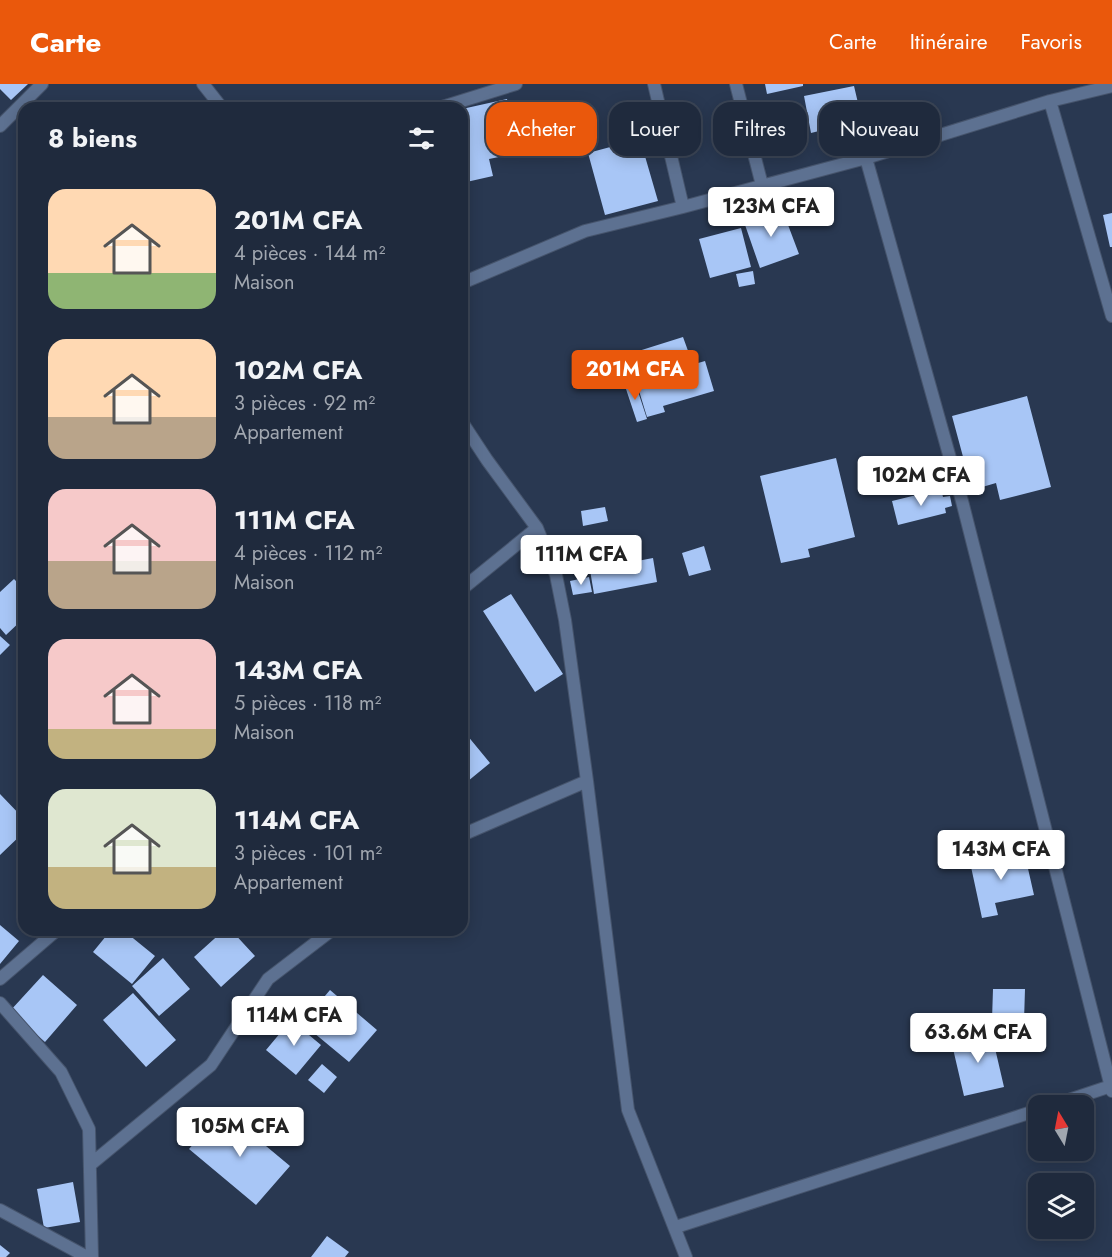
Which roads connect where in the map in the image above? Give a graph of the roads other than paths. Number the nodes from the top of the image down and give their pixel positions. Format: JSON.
{"nodes":[{"id":1,"x":42,"y":84,"type":"edge"},
{"id":2,"x":203,"y":84,"type":"edge"},
{"id":3,"x":516,"y":84,"type":"edge"},
{"id":4,"x":654,"y":84,"type":"edge"},
{"id":5,"x":736,"y":84,"type":"edge"},
{"id":6,"x":1112,"y":86,"type":"edge"},
{"id":7,"x":1050,"y":101,"type":"junction"},
{"id":8,"x":24,"y":102,"type":"edge"},
{"id":9,"x":217,"y":102,"type":"edge"},
{"id":10,"x":458,"y":102,"type":"edge"},
{"id":11,"x":18,"y":108,"type":"edge"},
{"id":12,"x":0,"y":126,"type":"edge"},
{"id":13,"x":866,"y":158,"type":"junction"},
{"id":14,"x":762,"y":185,"type":"junction"},
{"id":15,"x":683,"y":207,"type":"junction"},
{"id":16,"x":468,"y":280,"type":"edge"},
{"id":17,"x":1112,"y":315,"type":"edge"},
{"id":18,"x":468,"y":431,"type":"edge"},
{"id":19,"x":537,"y":528,"type":"junction"},
{"id":20,"x":468,"y":584,"type":"edge"},
{"id":21,"x":587,"y":781,"type":"junction"},
{"id":22,"x":468,"y":832,"type":"edge"},
{"id":23,"x":50,"y":936,"type":"edge"},
{"id":24,"x":324,"y":936,"type":"edge"},
{"id":25,"x":0,"y":979,"type":"edge"},
{"id":26,"x":0,"y":1003,"type":"edge"},
{"id":27,"x":1111,"y":1089,"type":"edge"},
{"id":28,"x":1090,"y":1095,"type":"edge"},
{"id":29,"x":1028,"y":1113,"type":"edge"},
{"id":30,"x":91,"y":1164,"type":"junction"},
{"id":31,"x":0,"y":1210,"type":"edge"},
{"id":32,"x":676,"y":1227,"type":"junction"},
{"id":33,"x":87,"y":1257,"type":"edge"},
{"id":34,"x":92,"y":1257,"type":"edge"},
{"id":35,"x":686,"y":1257,"type":"edge"}],
"edges":[{"from":1,"to":8,"type":"street"},
{"from":2,"to":9,"type":"street"},
{"from":3,"to":10,"type":"street"},
{"from":4,"to":15,"type":"street"},
{"from":5,"to":14,"type":"street"},
{"from":6,"to":7,"type":"street"},
{"from":7,"to":13,"type":"street"},
{"from":7,"to":17,"type":"street"},
{"from":11,"to":12,"type":"street"},
{"from":13,"to":14,"type":"street"},
{"from":13,"to":27,"type":"street"},
{"from":14,"to":15,"type":"street"},
{"from":15,"to":16,"type":"street"},
{"from":18,"to":19,"type":"street"},
{"from":19,"to":20,"type":"street"},
{"from":19,"to":21,"type":"street"},
{"from":21,"to":22,"type":"street"},
{"from":21,"to":32,"type":"street"},
{"from":23,"to":25,"type":"street"},
{"from":24,"to":30,"type":"street"},
{"from":26,"to":30,"type":"street"},
{"from":27,"to":28,"type":"street"},
{"from":29,"to":32,"type":"street"},
{"from":30,"to":34,"type":"street"},
{"from":31,"to":33,"type":"street"},
{"from":32,"to":35,"type":"street"}]}
